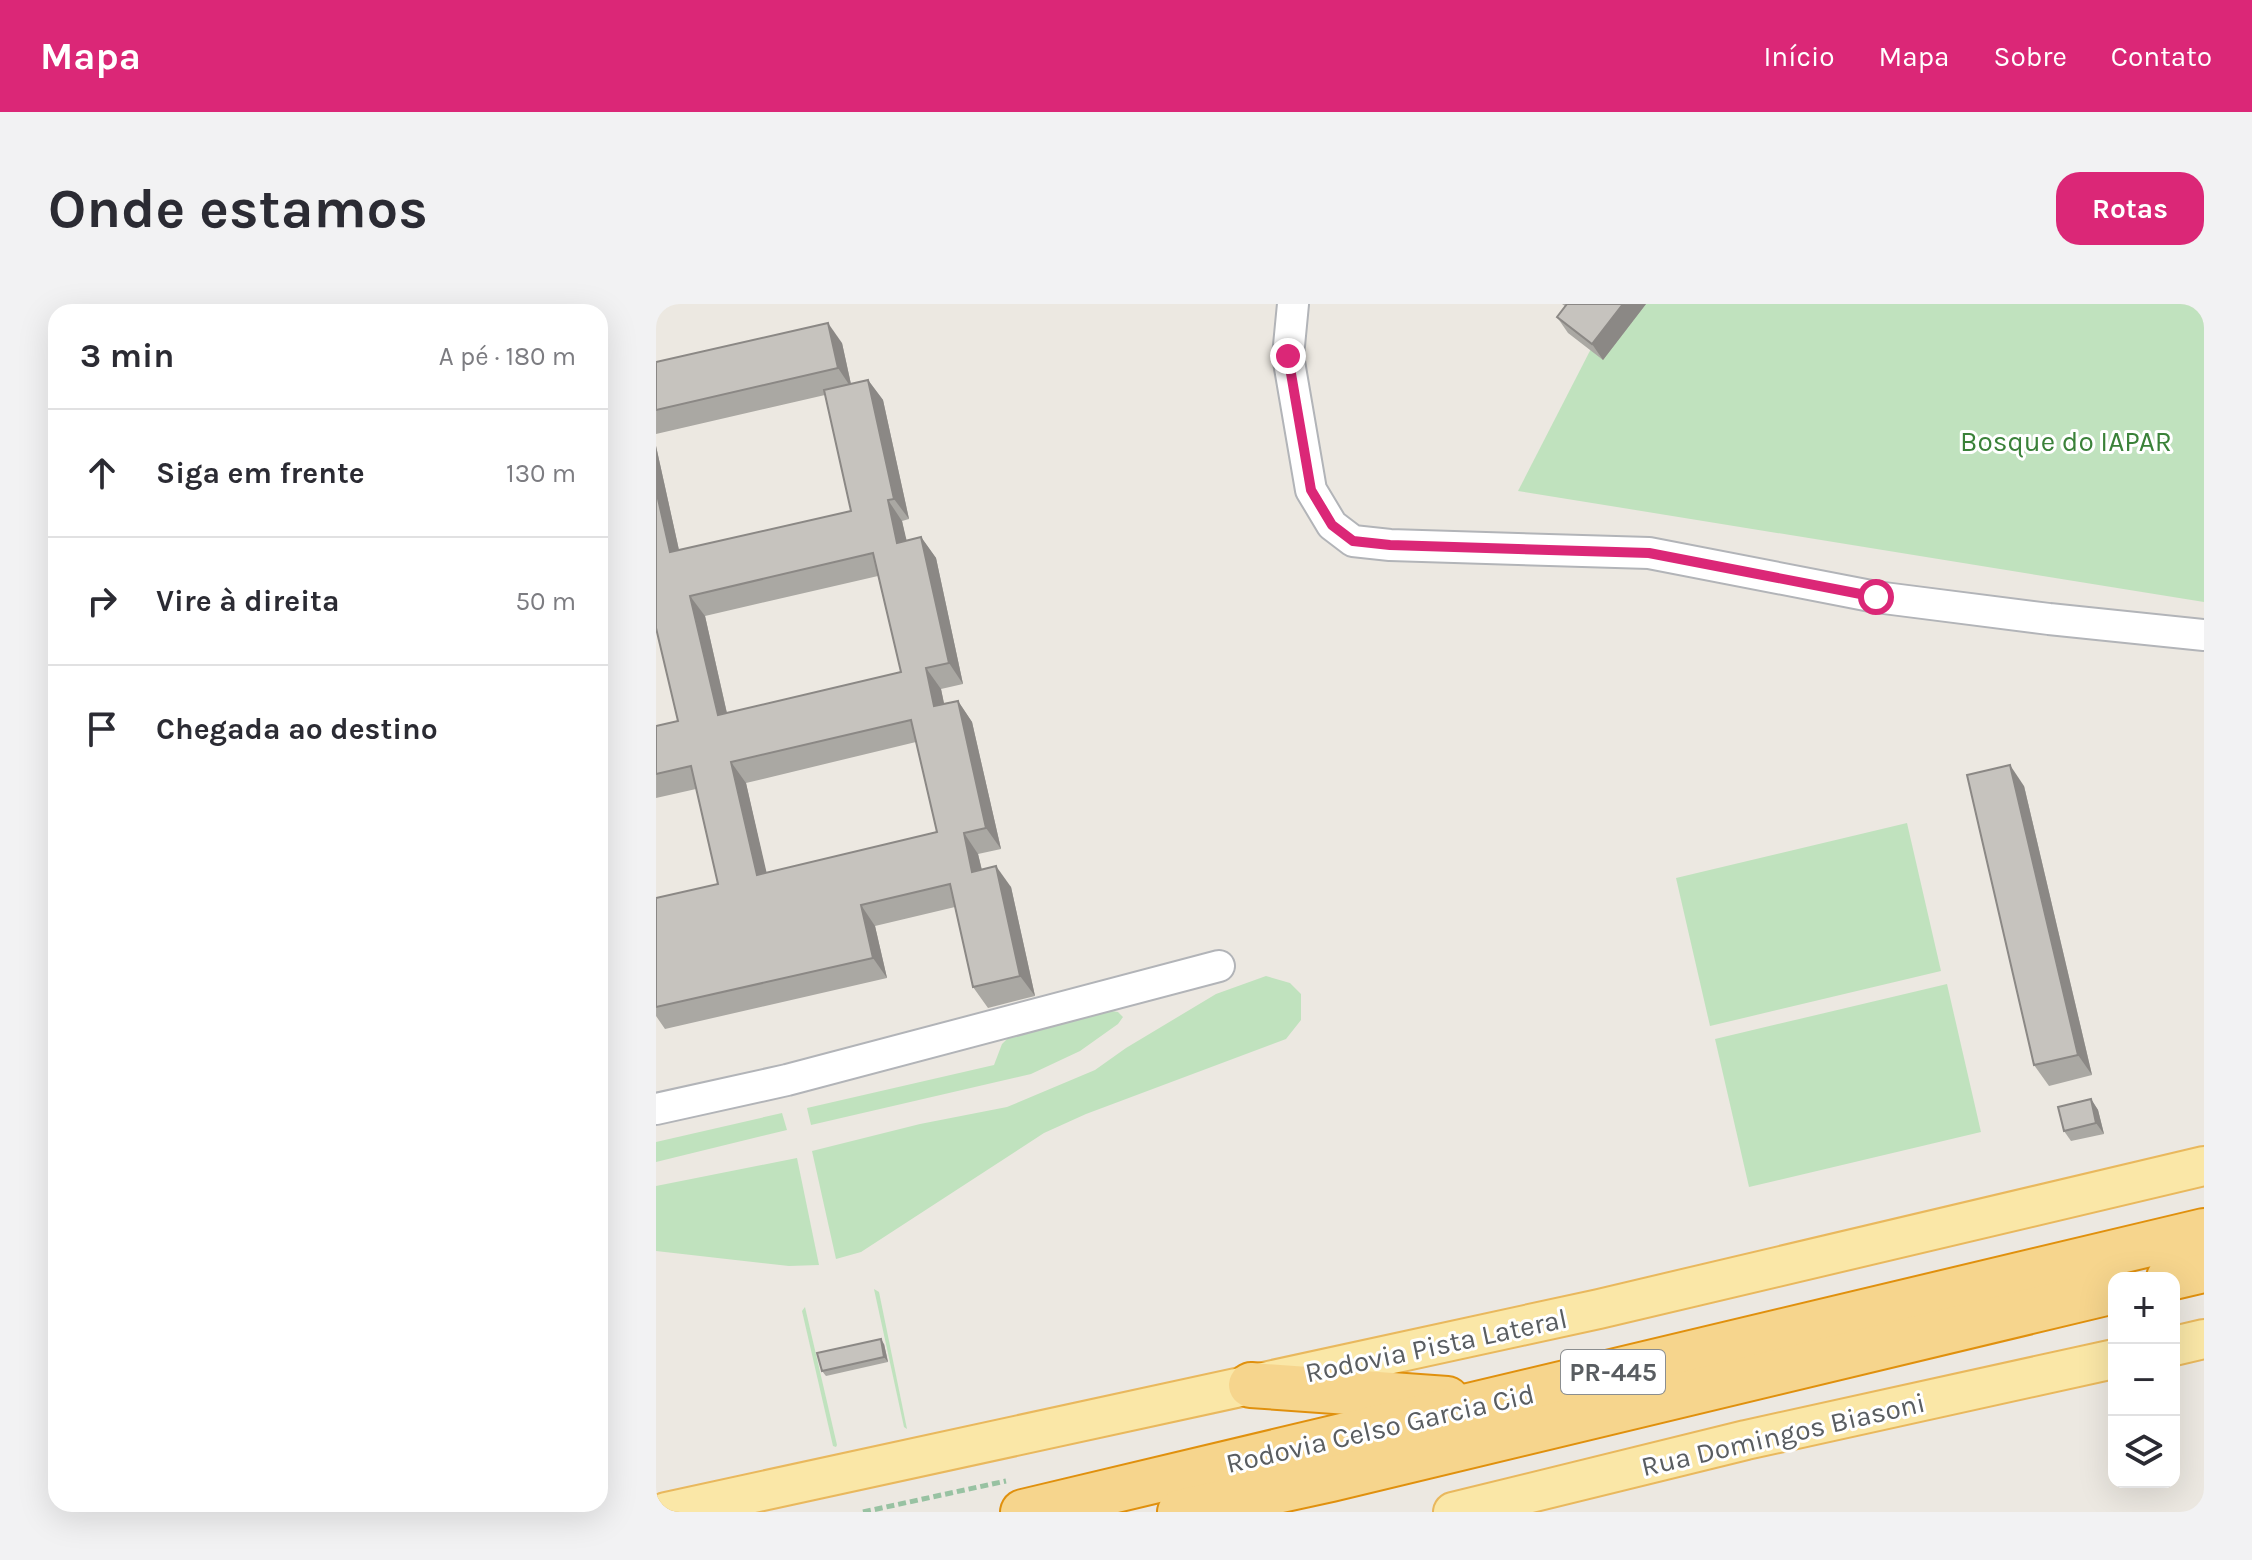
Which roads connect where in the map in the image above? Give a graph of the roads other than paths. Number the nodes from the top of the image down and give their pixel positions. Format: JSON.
{"nodes":[{"id":1,"x":1293,"y":304,"type":"edge"},
{"id":2,"x":2204,"y":635,"type":"edge"},
{"id":3,"x":1219,"y":966,"type":"dead end"},
{"id":4,"x":656,"y":1109,"type":"edge"},
{"id":5,"x":2204,"y":1166,"type":"edge"},
{"id":6,"x":2204,"y":1231,"type":"edge"},
{"id":7,"x":2204,"y":1270,"type":"edge"},
{"id":8,"x":2180,"y":1275,"type":"edge"},
{"id":9,"x":2108,"y":1292,"type":"edge"},
{"id":10,"x":2204,"y":1339,"type":"edge"},
{"id":11,"x":2180,"y":1345,"type":"edge"},
{"id":12,"x":2108,"y":1360,"type":"edge"},
{"id":13,"x":1251,"y":1385,"type":"junction"},
{"id":14,"x":1489,"y":1402,"type":"junction"},
{"id":15,"x":1019,"y":1495,"type":"edge"},
{"id":16,"x":666,"y":1512,"type":"edge"},
{"id":17,"x":1180,"y":1512,"type":"edge"},
{"id":18,"x":1453,"y":1512,"type":"edge"}],
"edges":[{"from":1,"to":2,"type":"lane"},
{"from":3,"to":4,"type":"lane"},
{"from":5,"to":13,"type":"main road","name":"Rodovia Pista Lateral","number":"PR-445"},
{"from":6,"to":14,"type":"highway","name":"Rodovia Celso Garcia Cid","number":"PR-445"},
{"from":7,"to":8,"type":"highway"},
{"from":9,"to":17,"type":"highway","name":"Rodovia Celso Garcia Cid","number":"PR-445"},
{"from":10,"to":11,"type":"main road"},
{"from":12,"to":18,"type":"main road","name":"Rua Domingos Biasoni"},
{"from":13,"to":14,"type":"highway"},
{"from":13,"to":16,"type":"main road","name":"Rodovia Pista Lateral","number":"PR-445"},
{"from":14,"to":15,"type":"highway","name":"Rodovia Celso Garcia Cid","number":"PR-445"}]}
